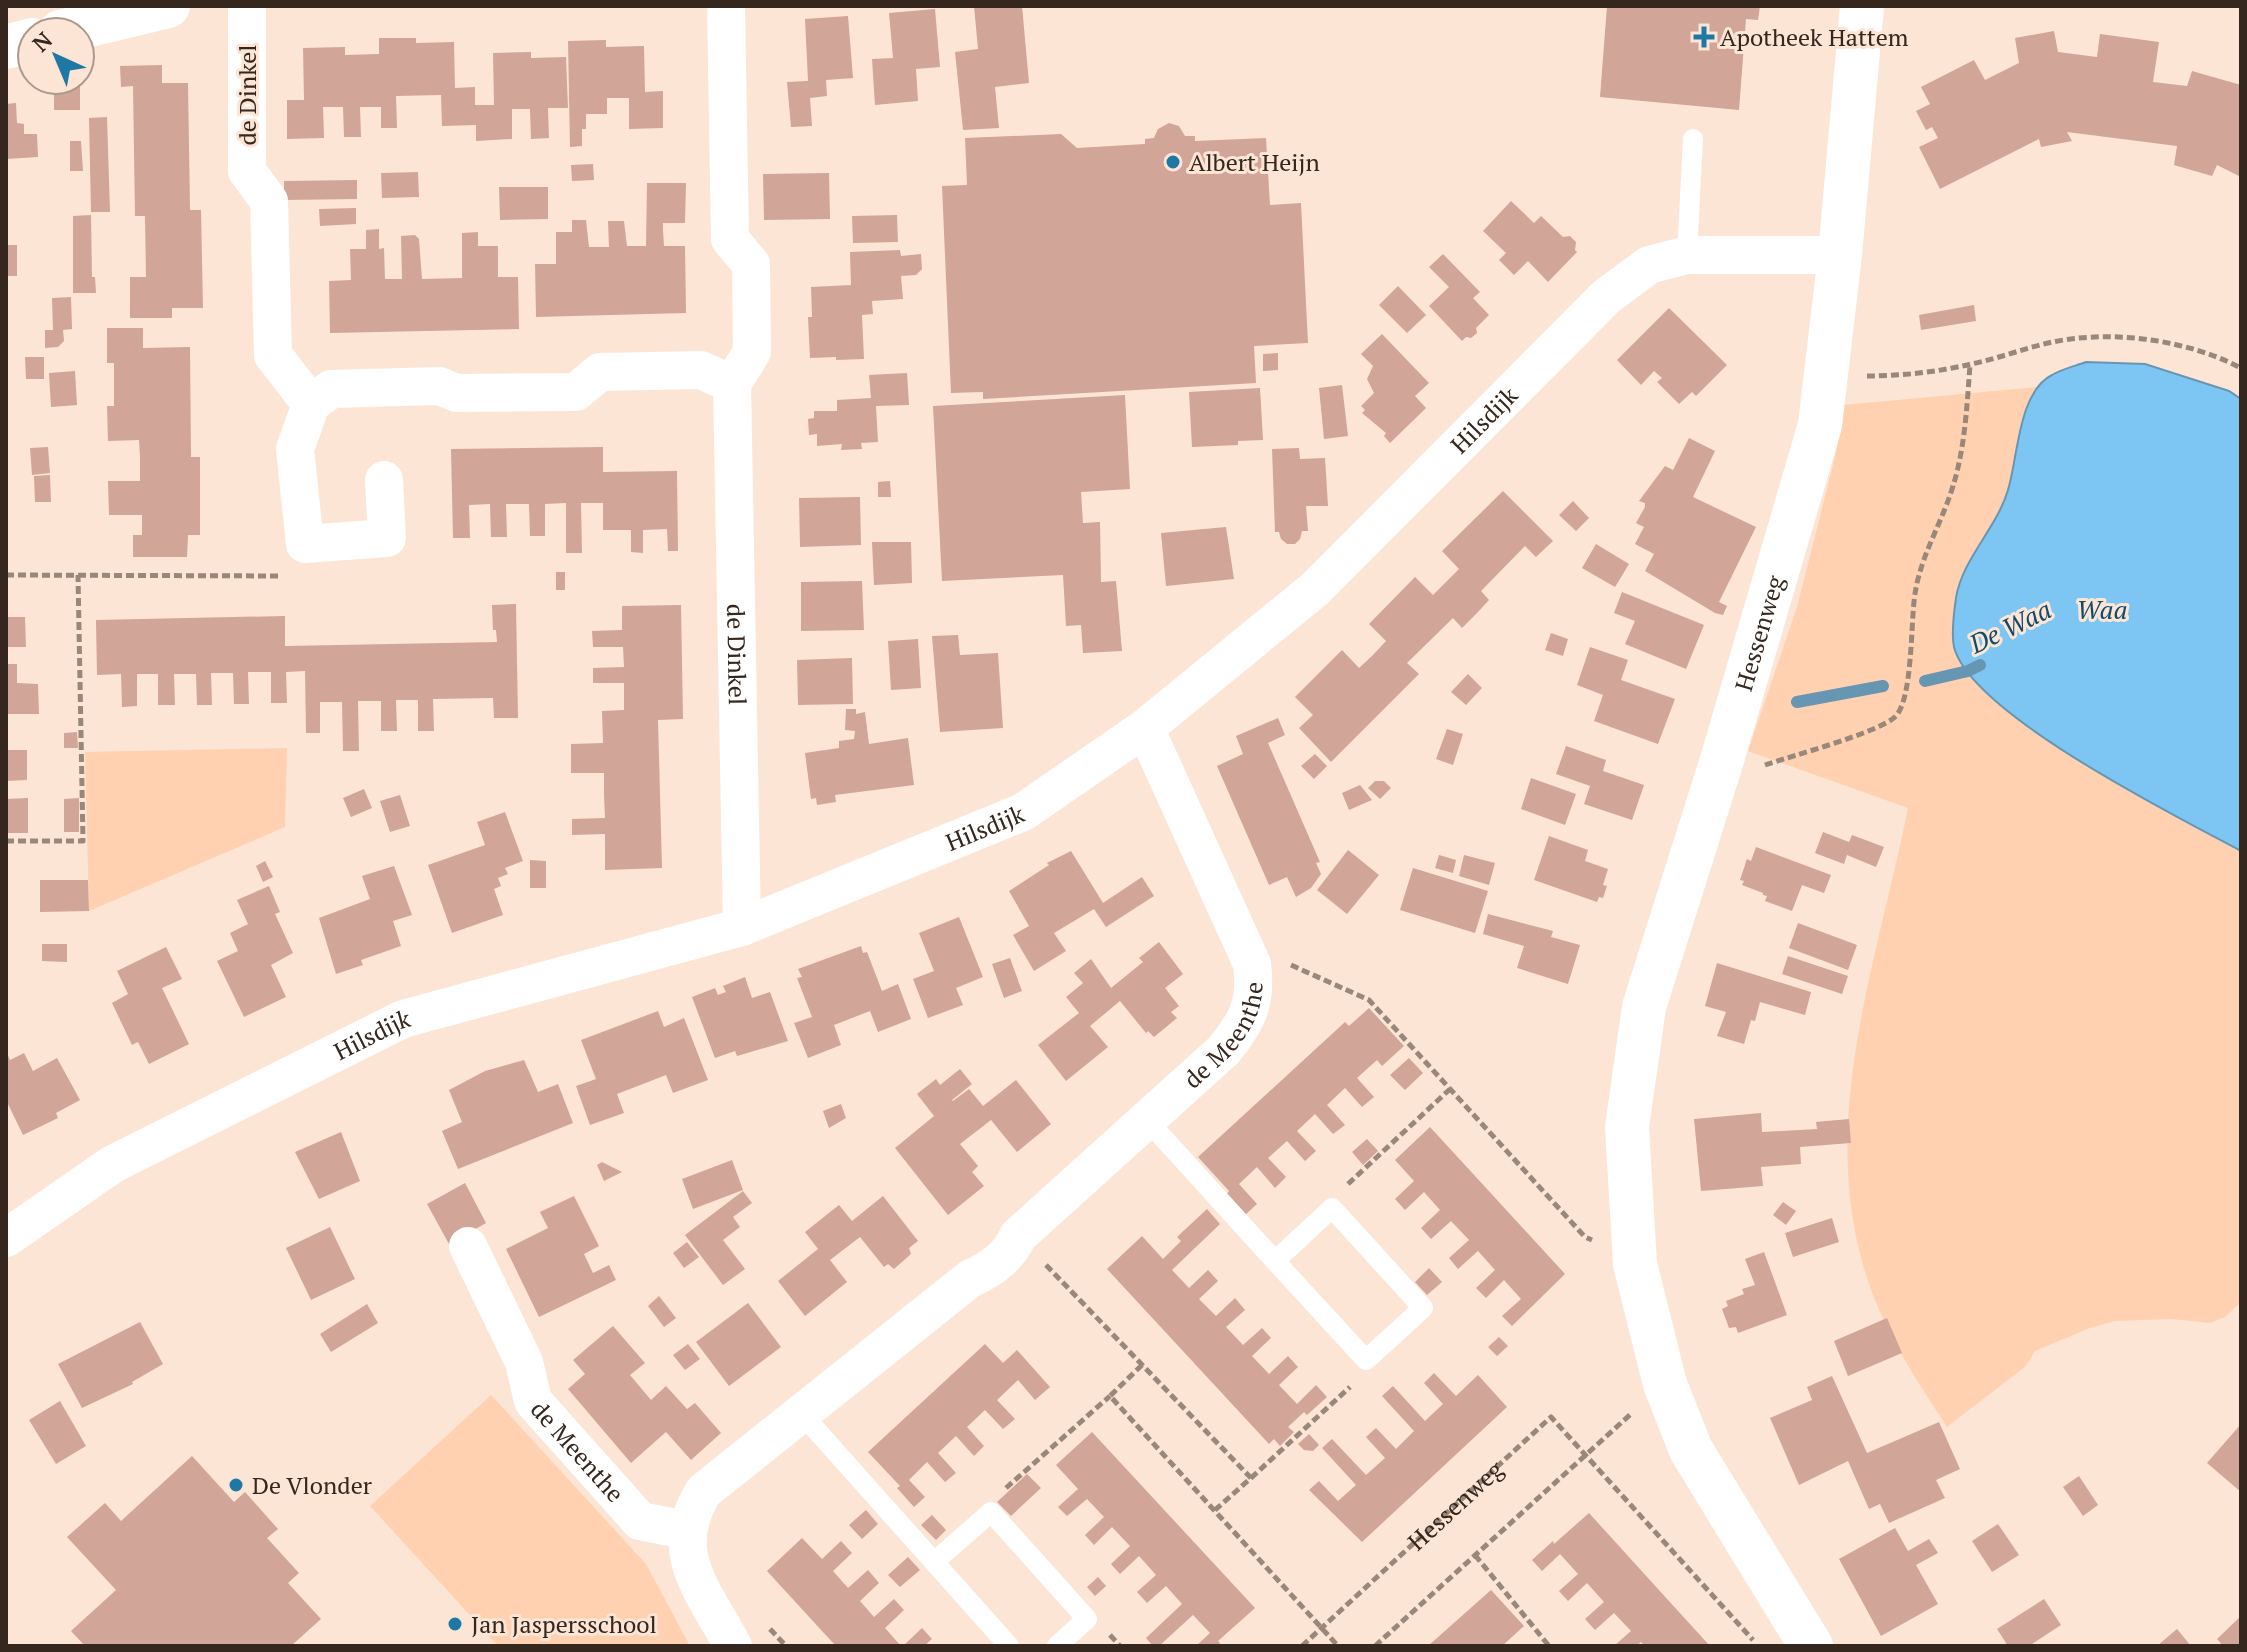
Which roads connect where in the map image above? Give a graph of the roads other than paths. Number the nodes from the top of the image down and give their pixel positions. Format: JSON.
{"nodes":[{"id":1,"x":168,"y":6,"type":"edge"},
{"id":2,"x":247,"y":6,"type":"edge"},
{"id":3,"x":726,"y":6,"type":"edge"},
{"id":4,"x":1862,"y":6,"type":"edge"},
{"id":5,"x":96,"y":23,"type":"edge"},
{"id":6,"x":1693,"y":139,"type":"dead end"},
{"id":7,"x":1687,"y":255,"type":"junction"},
{"id":8,"x":1840,"y":255,"type":"junction"},
{"id":9,"x":732,"y":384,"type":"junction"},
{"id":10,"x":311,"y":404,"type":"junction"},
{"id":11,"x":384,"y":480,"type":"dead end"},
{"id":12,"x":1145,"y":728,"type":"junction"},
{"id":13,"x":742,"y":927,"type":"junction"},
{"id":14,"x":1147,"y":1120,"type":"junction"},
{"id":15,"x":6,"y":1238,"type":"edge"},
{"id":16,"x":468,"y":1246,"type":"dead end"},
{"id":17,"x":1275,"y":1261,"type":"junction"},
{"id":18,"x":801,"y":1413,"type":"junction"},
{"id":19,"x":686,"y":1530,"type":"junction"},
{"id":20,"x":934,"y":1562,"type":"junction"},
{"id":21,"x":733,"y":1646,"type":"edge"},
{"id":22,"x":1009,"y":1646,"type":"edge"},
{"id":23,"x":1057,"y":1646,"type":"edge"},
{"id":24,"x":1811,"y":1646,"type":"edge"}],
"edges":[{"from":1,"to":5,"type":"main road"},
{"from":2,"to":10,"type":"street","name":"de Dinkel"},
{"from":3,"to":9,"type":"street"},
{"from":4,"to":8,"type":"main road","name":"Hessenweg"},
{"from":6,"to":7,"type":"lane"},
{"from":7,"to":8,"type":"street","name":"Hilsdijk"},
{"from":7,"to":12,"type":"street","name":"Hilsdijk"},
{"from":8,"to":24,"type":"main road","name":"Hessenweg"},
{"from":9,"to":10,"type":"street"},
{"from":9,"to":13,"type":"street","name":"de Dinkel"},
{"from":10,"to":11,"type":"street"},
{"from":12,"to":13,"type":"street","name":"Hilsdijk"},
{"from":12,"to":14,"type":"street","name":"de Meenthe"},
{"from":13,"to":15,"type":"street","name":"Hilsdijk"},
{"from":14,"to":17,"type":"lane"},
{"from":14,"to":18,"type":"street","name":"de Meenthe"},
{"from":16,"to":19,"type":"street","name":"de Meenthe"},
{"from":17,"to":17,"type":"lane"},
{"from":18,"to":19,"type":"street","name":"de Meenthe"},
{"from":18,"to":20,"type":"lane"},
{"from":19,"to":21,"type":"street"},
{"from":20,"to":22,"type":"lane"},
{"from":20,"to":23,"type":"lane"}]}
